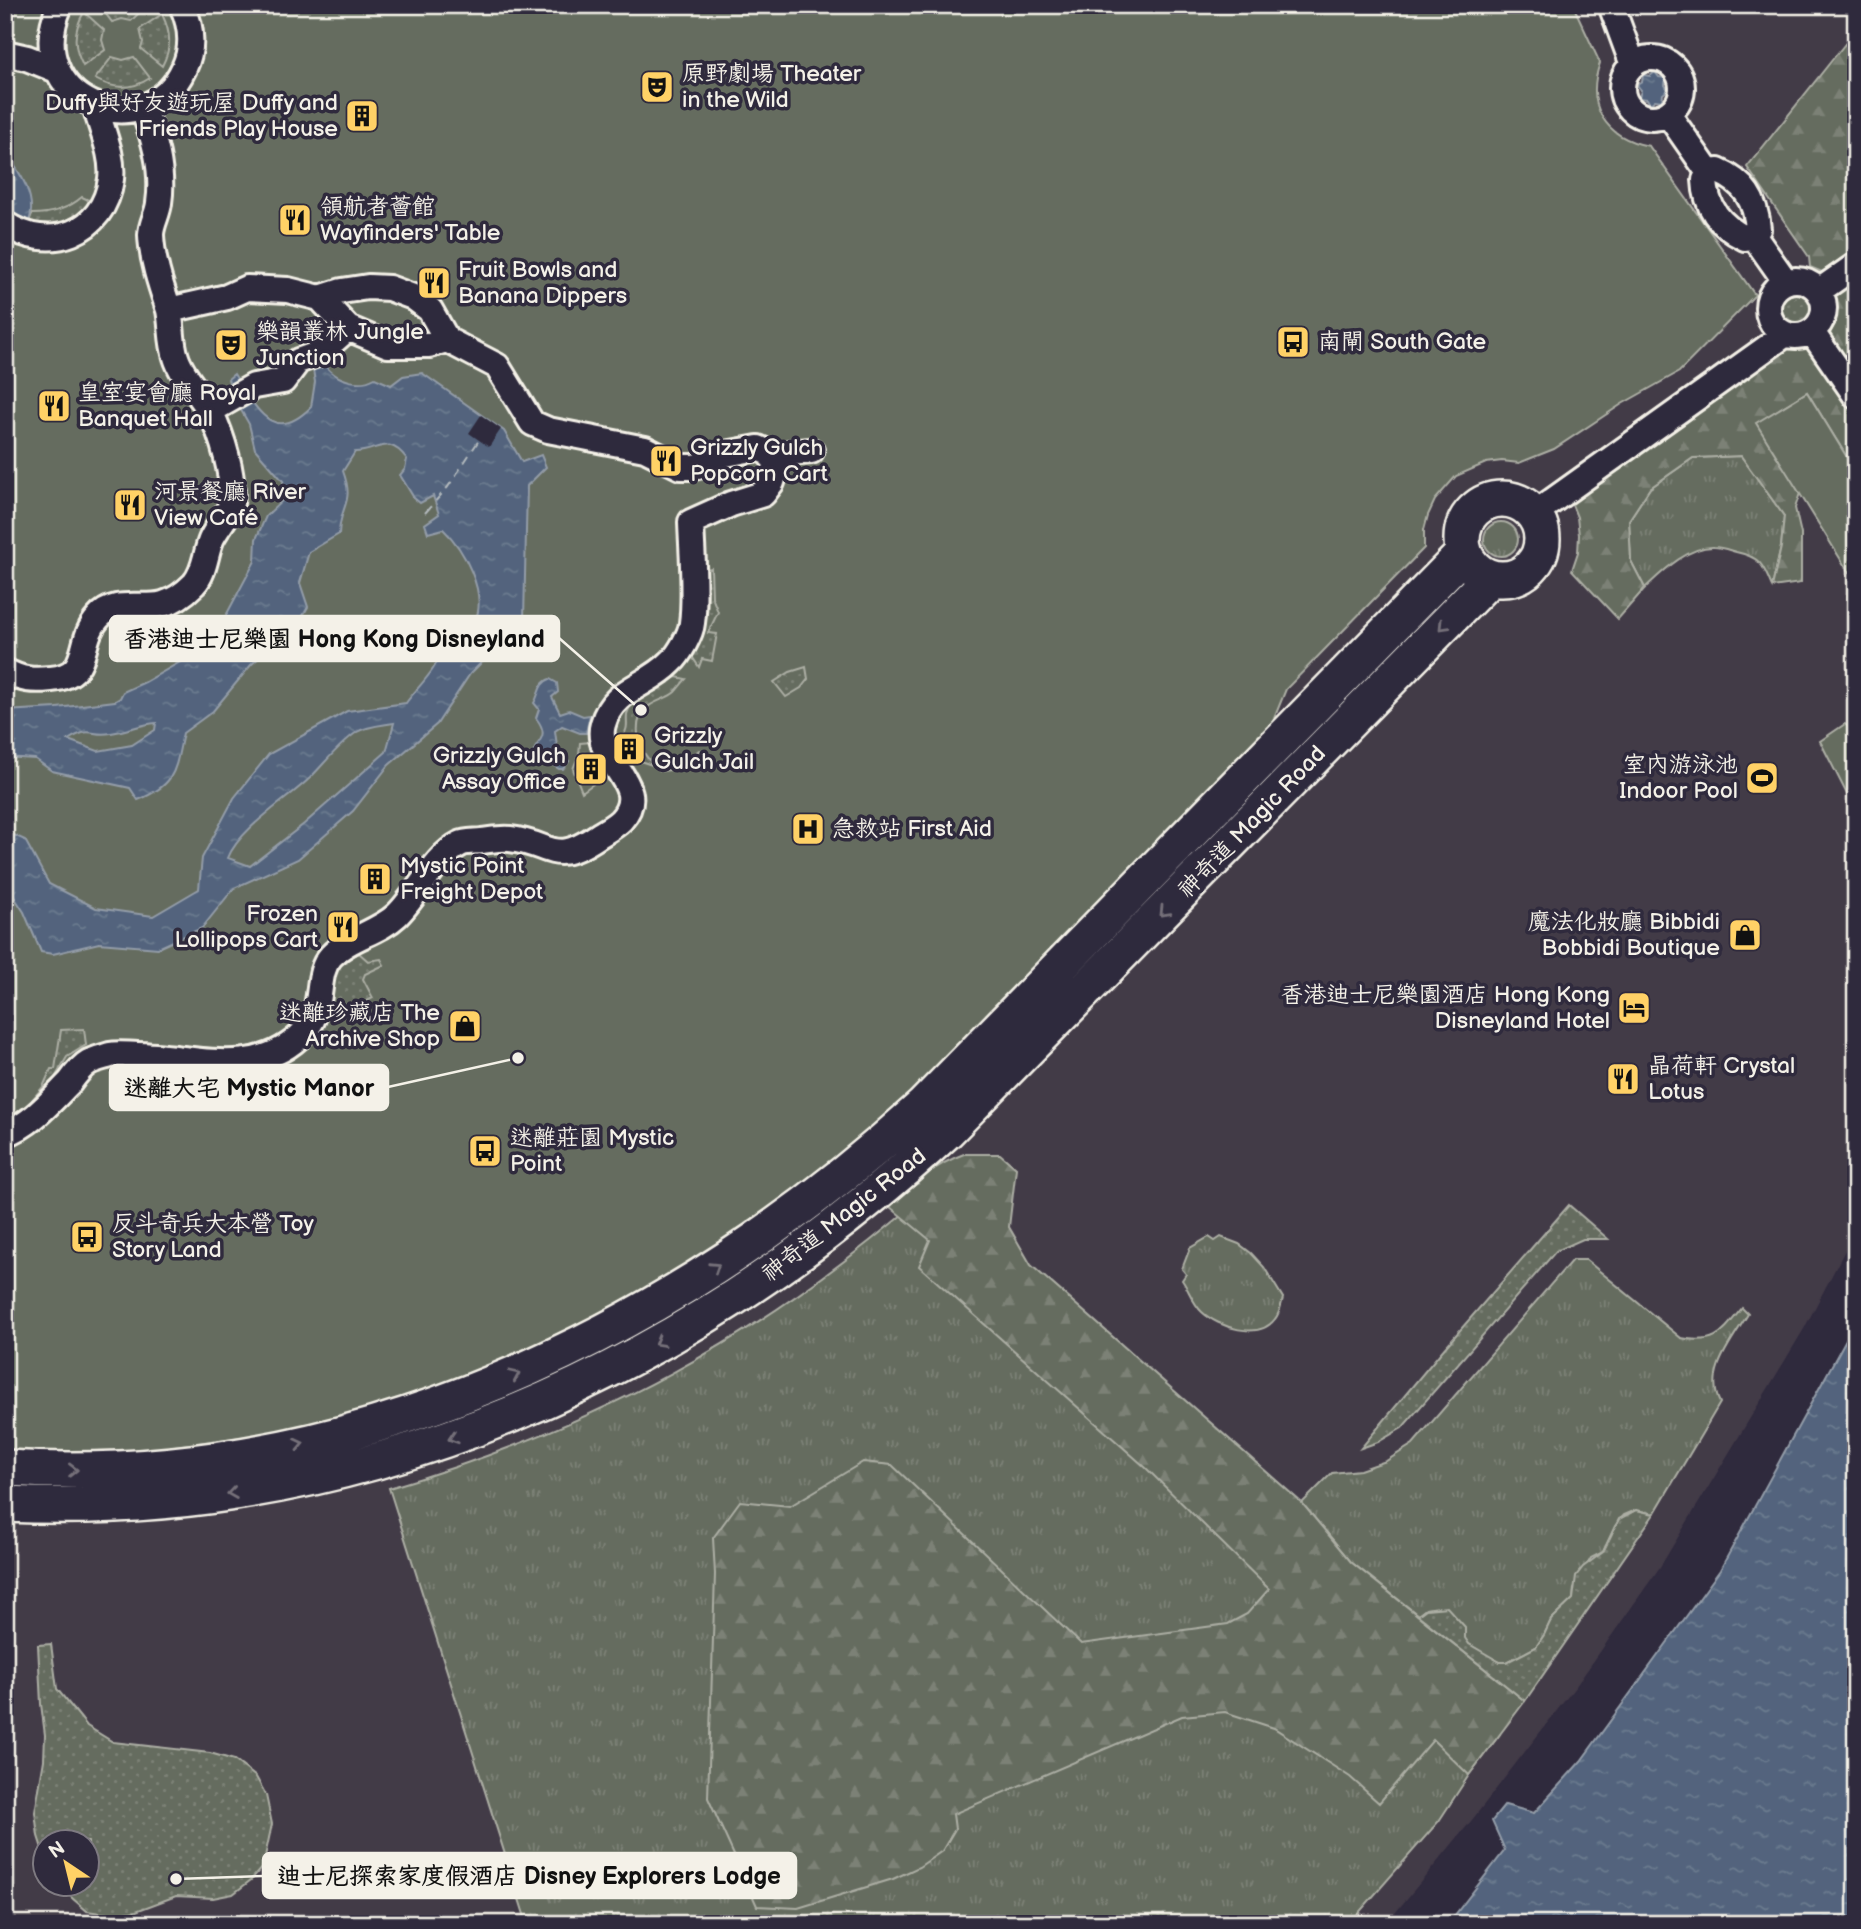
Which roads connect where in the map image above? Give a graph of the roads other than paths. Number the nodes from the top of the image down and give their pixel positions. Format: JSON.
{"nodes":[{"id":1,"x":181,"y":5,"type":"edge"},
{"id":2,"x":1611,"y":5,"type":"edge"},
{"id":3,"x":58,"y":6,"type":"edge"},
{"id":4,"x":5,"y":53,"type":"edge"},
{"id":5,"x":1633,"y":65,"type":"junction"},
{"id":6,"x":57,"y":70,"type":"junction"},
{"id":7,"x":95,"y":106,"type":"junction"},
{"id":8,"x":142,"y":107,"type":"junction"},
{"id":9,"x":1668,"y":114,"type":"junction"},
{"id":10,"x":1709,"y":173,"type":"junction"},
{"id":11,"x":5,"y":224,"type":"edge"},
{"id":12,"x":1753,"y":235,"type":"junction"},
{"id":13,"x":1856,"y":265,"type":"edge"},
{"id":14,"x":1786,"y":282,"type":"junction"},
{"id":15,"x":1819,"y":290,"type":"junction"},
{"id":16,"x":320,"y":298,"type":"junction"},
{"id":17,"x":181,"y":308,"type":"junction"},
{"id":18,"x":348,"y":328,"type":"junction"},
{"id":19,"x":1812,"y":332,"type":"junction"},
{"id":20,"x":1786,"y":334,"type":"junction"},
{"id":21,"x":447,"y":340,"type":"junction"},
{"id":22,"x":1856,"y":396,"type":"edge"},
{"id":23,"x":210,"y":411,"type":"junction"},
{"id":24,"x":811,"y":451,"type":"dead end"},
{"id":25,"x":775,"y":460,"type":"junction"},
{"id":26,"x":1534,"y":514,"type":"junction"},
{"id":27,"x":1464,"y":554,"type":"junction"},
{"id":28,"x":1490,"y":578,"type":"junction"},
{"id":29,"x":5,"y":671,"type":"edge"},
{"id":30,"x":5,"y":1134,"type":"edge"},
{"id":31,"x":5,"y":1468,"type":"edge"},
{"id":32,"x":5,"y":1504,"type":"edge"}],
"edges":[{"from":1,"to":8,"type":"street"},
{"from":2,"to":5,"type":"street"},
{"from":3,"to":6,"type":"street"},
{"from":4,"to":6,"type":"street"},
{"from":5,"to":9,"type":"street"},
{"from":5,"to":9,"type":"street"},
{"from":6,"to":7,"type":"street"},
{"from":7,"to":8,"type":"street"},
{"from":7,"to":11,"type":"street"},
{"from":8,"to":17,"type":"street"},
{"from":9,"to":10,"type":"street"},
{"from":10,"to":12,"type":"street"},
{"from":10,"to":12,"type":"street"},
{"from":12,"to":14,"type":"street"},
{"from":13,"to":15,"type":"street"},
{"from":14,"to":15,"type":"street"},
{"from":14,"to":20,"type":"street"},
{"from":15,"to":19,"type":"street"},
{"from":16,"to":17,"type":"street"},
{"from":16,"to":18,"type":"street"},
{"from":16,"to":21,"type":"street"},
{"from":17,"to":23,"type":"street"},
{"from":18,"to":21,"type":"street"},
{"from":18,"to":23,"type":"street"},
{"from":19,"to":20,"type":"street"},
{"from":19,"to":22,"type":"street"},
{"from":20,"to":26,"type":"street"},
{"from":21,"to":25,"type":"street"},
{"from":23,"to":29,"type":"street"},
{"from":24,"to":25,"type":"street"},
{"from":25,"to":30,"type":"street"},
{"from":26,"to":27,"type":"street"},
{"from":26,"to":28,"type":"street"},
{"from":27,"to":28,"type":"street"},
{"from":31,"to":27,"type":"street","name":"神奇道 Magic Road","one_way":true},
{"from":28,"to":32,"type":"street","name":"神奇道 Magic Road","one_way":true}]}
